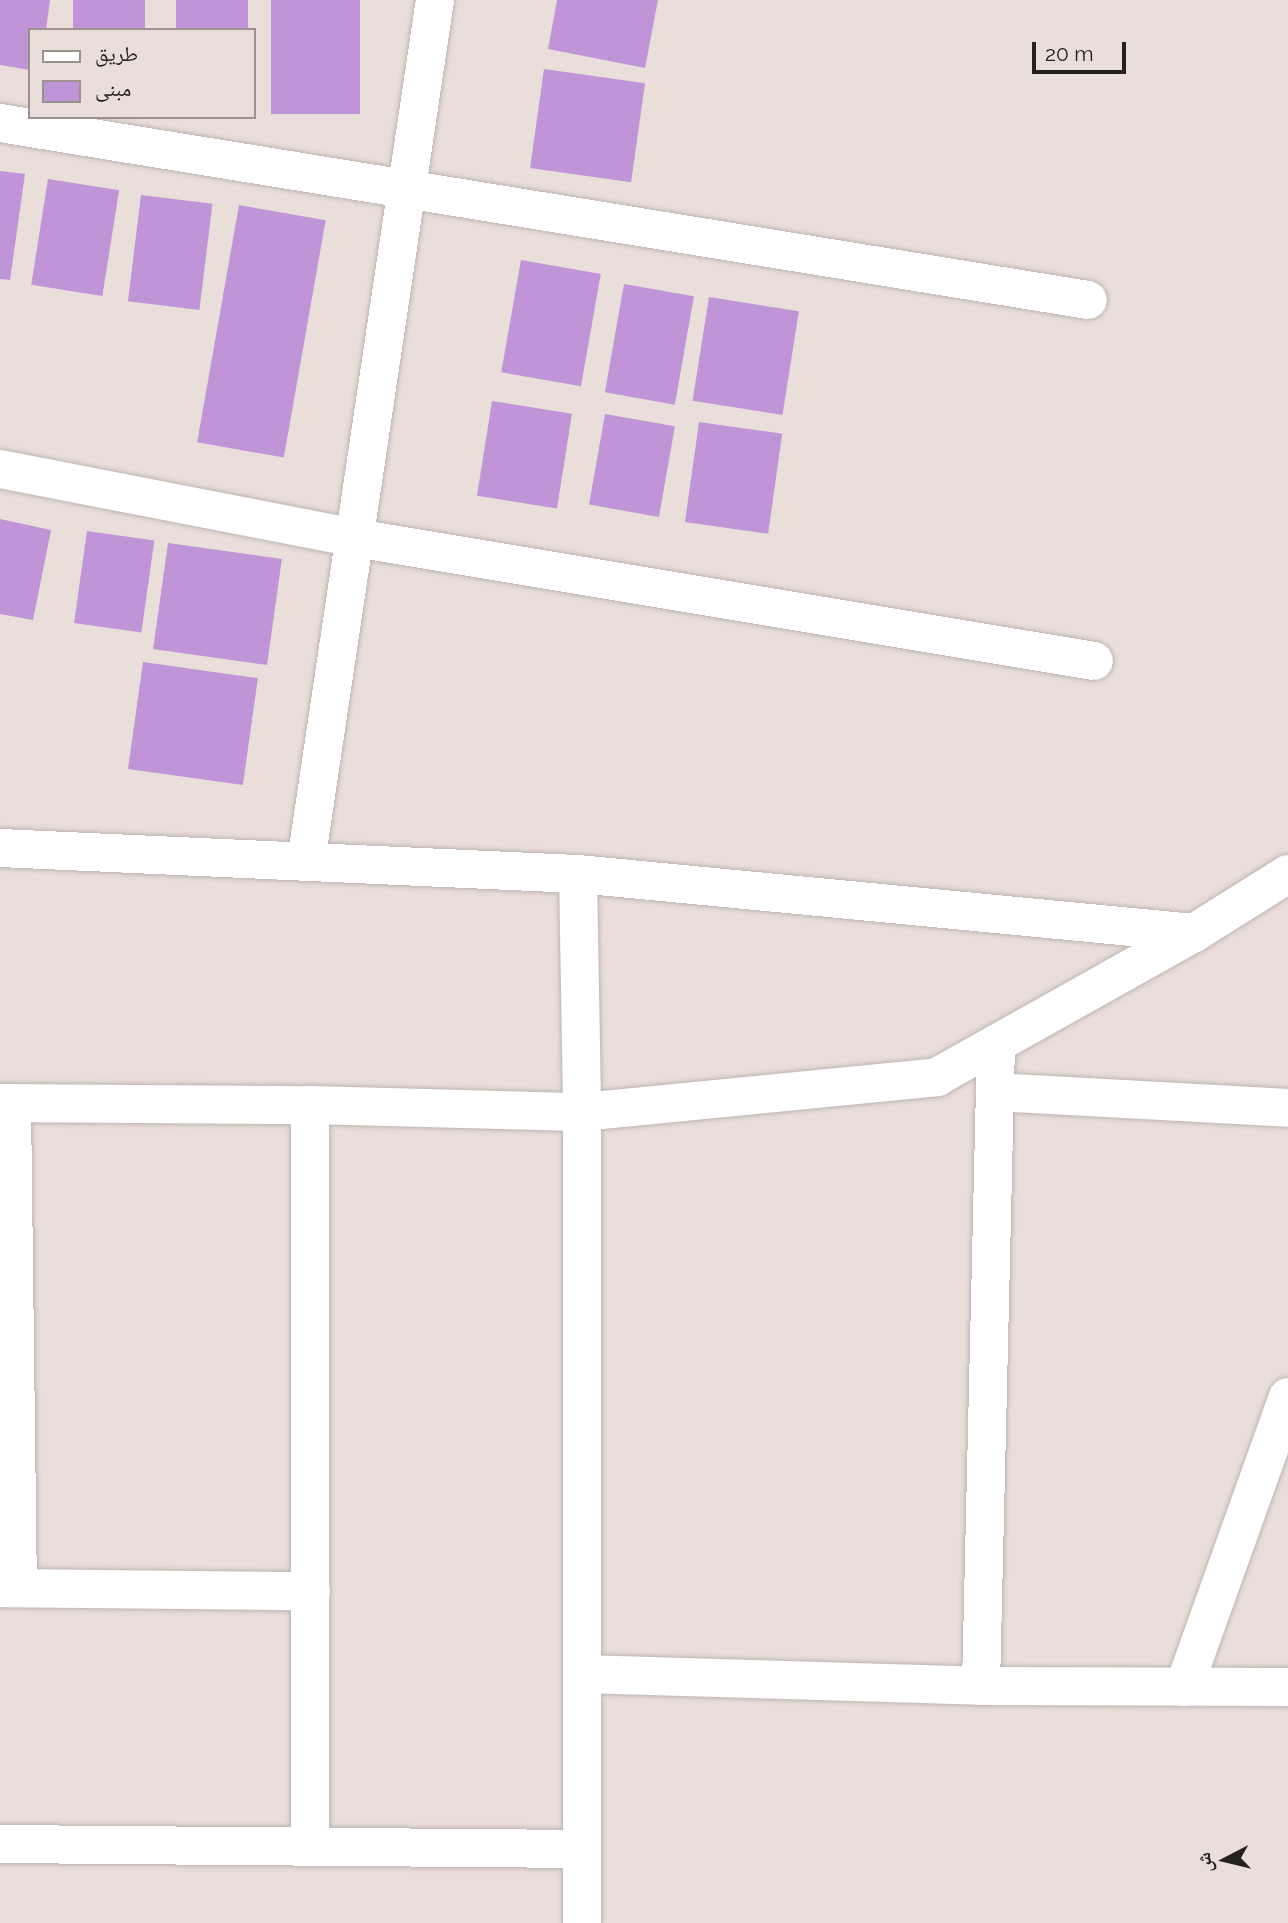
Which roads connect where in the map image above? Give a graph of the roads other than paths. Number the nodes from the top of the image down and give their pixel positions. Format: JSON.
{"nodes":[{"id":1,"x":435,"y":0,"type":"edge"},
{"id":2,"x":0,"y":123,"type":"edge"},
{"id":3,"x":407,"y":188,"type":"junction"},
{"id":4,"x":1088,"y":300,"type":"dead end"},
{"id":5,"x":0,"y":468,"type":"edge"},
{"id":6,"x":355,"y":538,"type":"junction"},
{"id":7,"x":1094,"y":661,"type":"dead end"},
{"id":8,"x":0,"y":848,"type":"edge"},
{"id":9,"x":306,"y":862,"type":"junction"},
{"id":10,"x":578,"y":874,"type":"junction"},
{"id":11,"x":1288,"y":874,"type":"edge"},
{"id":12,"x":1194,"y":933,"type":"junction"},
{"id":13,"x":996,"y":1044,"type":"junction"},
{"id":14,"x":995,"y":1092,"type":"junction"},
{"id":15,"x":6,"y":1103,"type":"edge"},
{"id":16,"x":310,"y":1105,"type":"junction"},
{"id":17,"x":1288,"y":1108,"type":"edge"},
{"id":18,"x":582,"y":1112,"type":"junction"},
{"id":19,"x":1288,"y":1399,"type":"edge"},
{"id":20,"x":9,"y":1588,"type":"edge"},
{"id":21,"x":311,"y":1591,"type":"junction"},
{"id":22,"x":582,"y":1674,"type":"junction"},
{"id":23,"x":981,"y":1686,"type":"junction"},
{"id":24,"x":1184,"y":1687,"type":"junction"},
{"id":25,"x":1288,"y":1687,"type":"edge"},
{"id":26,"x":0,"y":1844,"type":"edge"},
{"id":27,"x":310,"y":1847,"type":"junction"},
{"id":28,"x":582,"y":1849,"type":"junction"},
{"id":29,"x":582,"y":1923,"type":"edge"}],
"edges":[{"from":1,"to":3,"type":"street"},
{"from":2,"to":3,"type":"street"},
{"from":3,"to":4,"type":"street"},
{"from":3,"to":6,"type":"street"},
{"from":5,"to":6,"type":"street"},
{"from":6,"to":7,"type":"street"},
{"from":6,"to":9,"type":"street"},
{"from":8,"to":9,"type":"street"},
{"from":9,"to":10,"type":"street"},
{"from":10,"to":12,"type":"street"},
{"from":10,"to":18,"type":"street"},
{"from":11,"to":12,"type":"street"},
{"from":12,"to":13,"type":"street"},
{"from":13,"to":14,"type":"street"},
{"from":13,"to":18,"type":"street"},
{"from":14,"to":17,"type":"street"},
{"from":14,"to":23,"type":"street"},
{"from":15,"to":16,"type":"street"},
{"from":15,"to":20,"type":"street"},
{"from":16,"to":18,"type":"street"},
{"from":16,"to":21,"type":"street"},
{"from":18,"to":22,"type":"street"},
{"from":19,"to":24,"type":"street"},
{"from":20,"to":21,"type":"street"},
{"from":21,"to":27,"type":"street"},
{"from":22,"to":23,"type":"street"},
{"from":22,"to":28,"type":"street"},
{"from":23,"to":24,"type":"street"},
{"from":24,"to":25,"type":"street"},
{"from":26,"to":27,"type":"street"},
{"from":27,"to":28,"type":"street"},
{"from":28,"to":29,"type":"street"}]}
